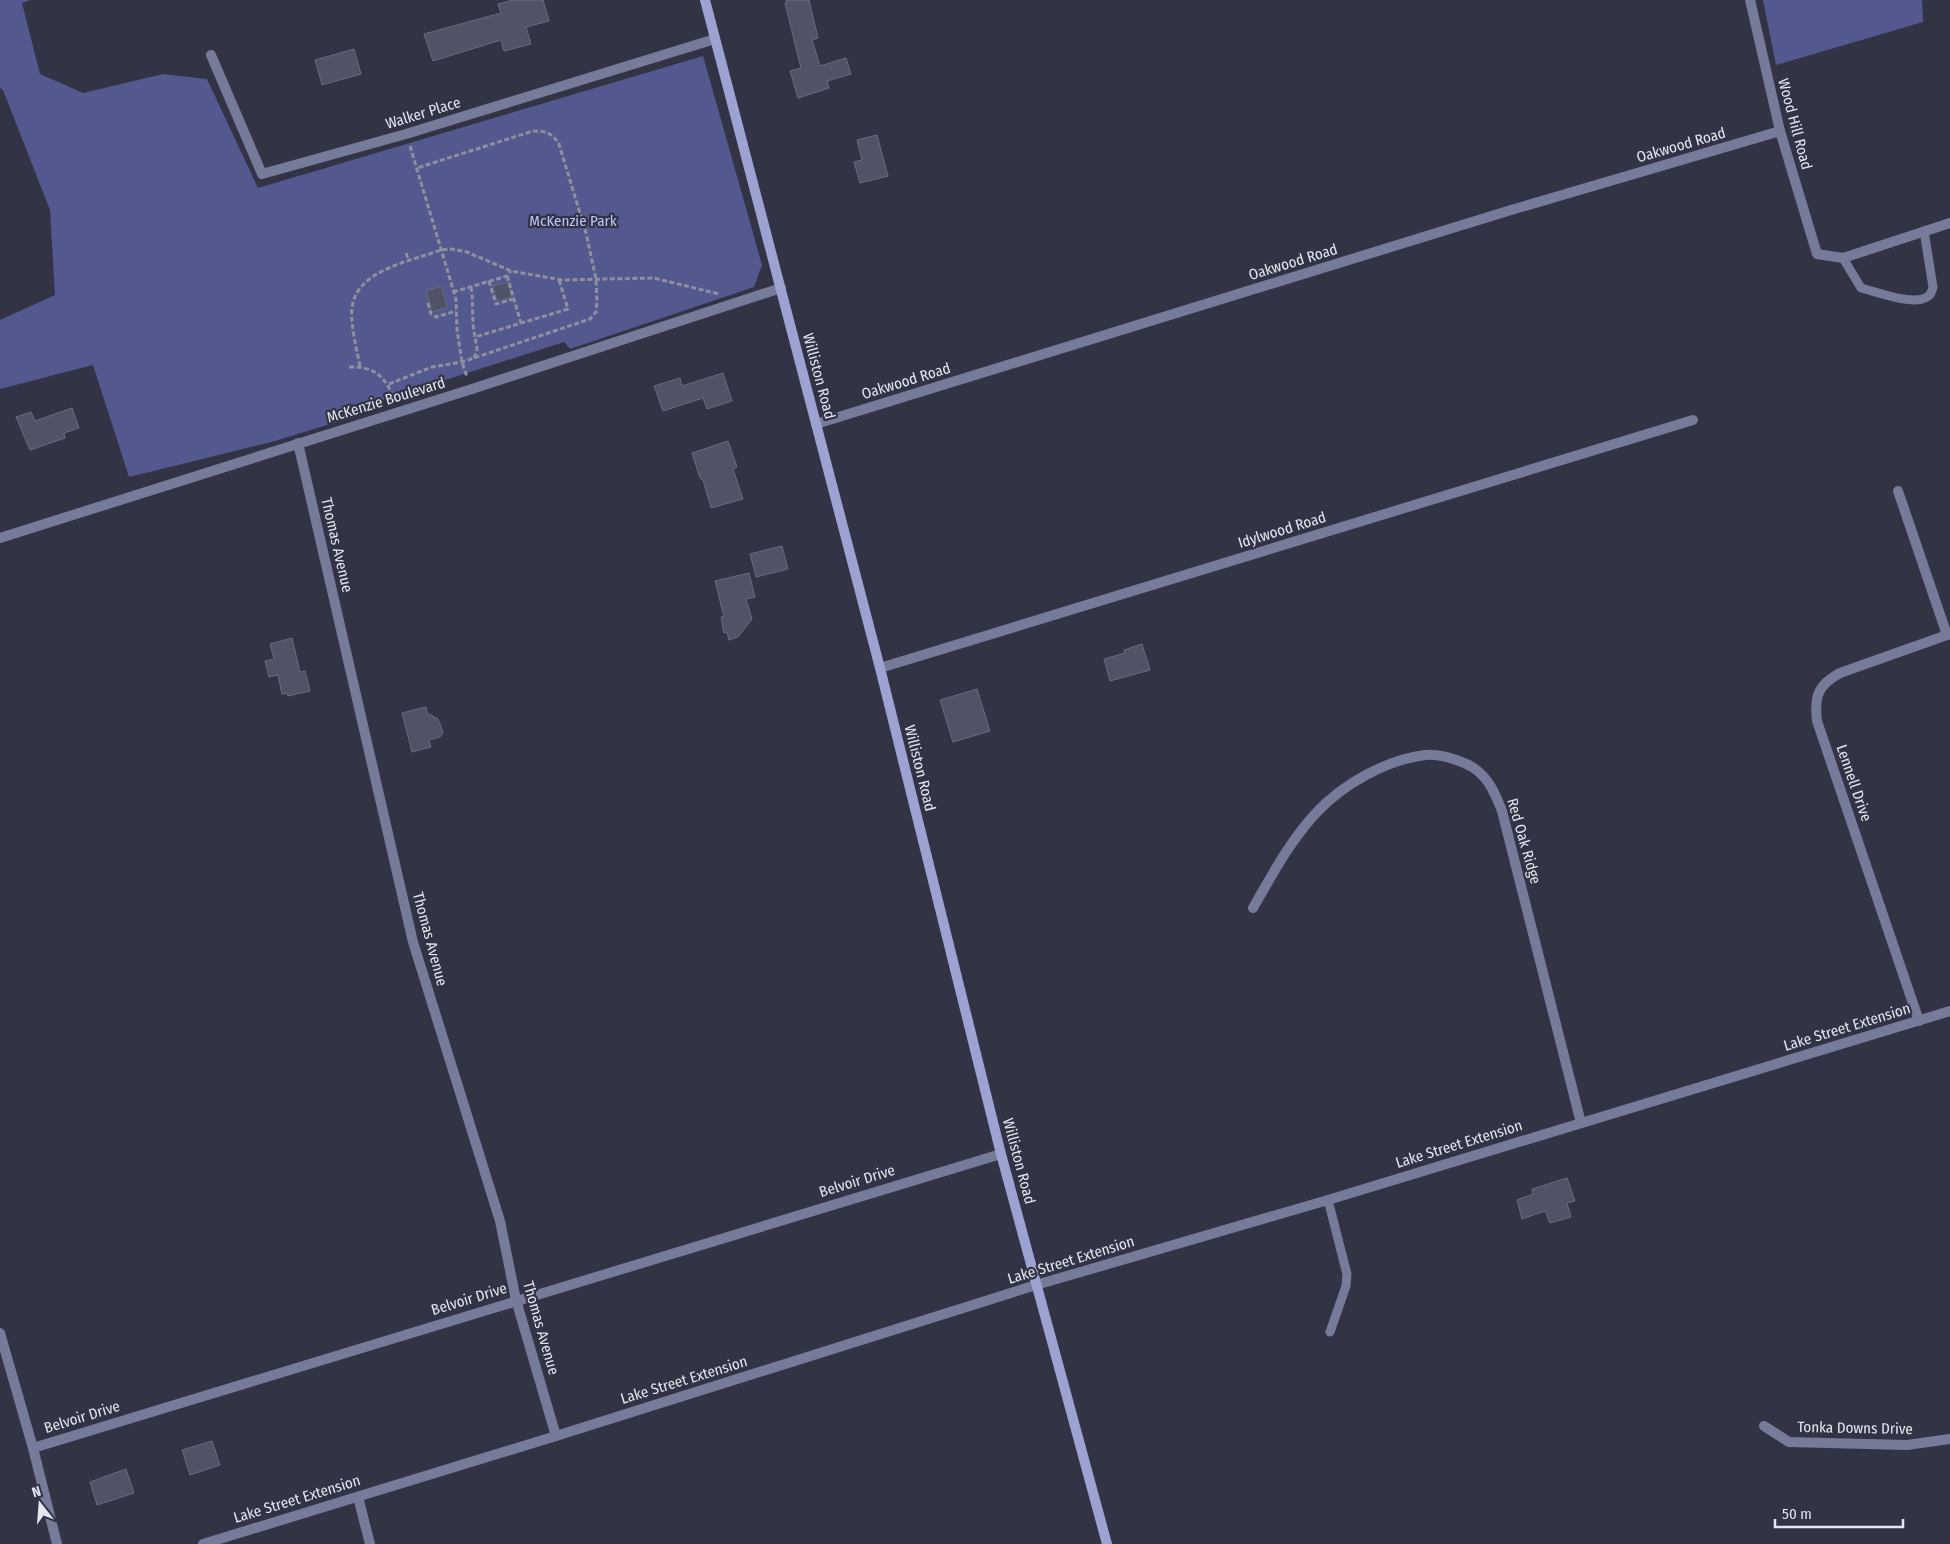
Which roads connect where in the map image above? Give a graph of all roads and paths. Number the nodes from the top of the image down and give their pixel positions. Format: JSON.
{"nodes":[{"id":1,"x":705,"y":0,"type":"edge"},
{"id":2,"x":1750,"y":0,"type":"edge"},
{"id":3,"x":715,"y":39,"type":"junction"},
{"id":4,"x":211,"y":55,"type":"dead end"},
{"id":5,"x":1780,"y":132,"type":"junction"},
{"id":6,"x":406,"y":134,"type":"junction"},
{"id":7,"x":417,"y":168,"type":"junction"},
{"id":8,"x":1950,"y":222,"type":"edge"},
{"id":9,"x":1924,"y":231,"type":"junction"},
{"id":10,"x":441,"y":250,"type":"junction"},
{"id":11,"x":406,"y":254,"type":"dead end"},
{"id":12,"x":1843,"y":258,"type":"junction"},
{"id":13,"x":409,"y":262,"type":"junction"},
{"id":14,"x":511,"y":271,"type":"junction"},
{"id":15,"x":507,"y":276,"type":"junction"},
{"id":16,"x":596,"y":279,"type":"junction"},
{"id":17,"x":559,"y":280,"type":"junction"},
{"id":18,"x":489,"y":281,"type":"junction"},
{"id":19,"x":471,"y":286,"type":"junction"},
{"id":20,"x":780,"y":288,"type":"junction"},
{"id":21,"x":454,"y":292,"type":"junction"},
{"id":22,"x":727,"y":293,"type":"dead end"},
{"id":23,"x":514,"y":299,"type":"junction"},
{"id":24,"x":428,"y":303,"type":"dead end"},
{"id":25,"x":456,"y":311,"type":"junction"},
{"id":26,"x":521,"y":323,"type":"junction"},
{"id":27,"x":475,"y":337,"type":"junction"},
{"id":28,"x":474,"y":358,"type":"junction"},
{"id":29,"x":462,"y":362,"type":"junction"},
{"id":30,"x":360,"y":366,"type":"junction"},
{"id":31,"x":349,"y":367,"type":"dead end"},
{"id":32,"x":388,"y":384,"type":"junction"},
{"id":33,"x":472,"y":389,"type":"junction"},
{"id":34,"x":399,"y":411,"type":"junction"},
{"id":35,"x":1693,"y":420,"type":"dead end"},
{"id":36,"x":816,"y":424,"type":"junction"},
{"id":37,"x":298,"y":443,"type":"junction"},
{"id":38,"x":1898,"y":491,"type":"dead end"},
{"id":39,"x":0,"y":538,"type":"edge"},
{"id":40,"x":1948,"y":635,"type":"edge"},
{"id":41,"x":880,"y":668,"type":"junction"},
{"id":42,"x":1253,"y":908,"type":"dead end"},
{"id":43,"x":1950,"y":1011,"type":"edge"},
{"id":44,"x":1919,"y":1020,"type":"junction"},
{"id":45,"x":1581,"y":1123,"type":"junction"},
{"id":46,"x":1001,"y":1154,"type":"junction"},
{"id":47,"x":1328,"y":1200,"type":"junction"},
{"id":48,"x":1036,"y":1285,"type":"junction"},
{"id":49,"x":516,"y":1300,"type":"junction"},
{"id":50,"x":1330,"y":1332,"type":"dead end"},
{"id":51,"x":0,"y":1333,"type":"edge"},
{"id":52,"x":1764,"y":1426,"type":"dead end"},
{"id":53,"x":556,"y":1436,"type":"junction"},
{"id":54,"x":1950,"y":1439,"type":"edge"},
{"id":55,"x":33,"y":1448,"type":"junction"},
{"id":56,"x":358,"y":1497,"type":"junction"},
{"id":57,"x":57,"y":1544,"type":"edge"},
{"id":58,"x":203,"y":1544,"type":"edge"},
{"id":59,"x":370,"y":1544,"type":"edge"},
{"id":60,"x":1107,"y":1544,"type":"edge"}],
"edges":[{"from":1,"to":3,"type":"main road","name":"Williston Road"},
{"from":2,"to":5,"type":"street","name":"Wood Hill Road"},
{"from":3,"to":6,"type":"street","name":"Walker Place"},
{"from":3,"to":20,"type":"main road","name":"Williston Road"},
{"from":4,"to":6,"type":"street","name":"Walker Place"},
{"from":5,"to":12,"type":"street","name":"Wood Hill Road"},
{"from":5,"to":36,"type":"street","name":"Oakwood Road"},
{"from":6,"to":7,"type":"path"},
{"from":7,"to":10,"type":"path"},
{"from":7,"to":16,"type":"path"},
{"from":8,"to":9,"type":"street"},
{"from":9,"to":12,"type":"street"},
{"from":9,"to":12,"type":"lane"},
{"from":10,"to":13,"type":"path"},
{"from":10,"to":14,"type":"path"},
{"from":10,"to":21,"type":"path"},
{"from":11,"to":13,"type":"path"},
{"from":13,"to":30,"type":"path"},
{"from":14,"to":15,"type":"path"},
{"from":14,"to":17,"type":"path"},
{"from":15,"to":18,"type":"path"},
{"from":15,"to":23,"type":"path"},
{"from":16,"to":17,"type":"path"},
{"from":16,"to":22,"type":"path"},
{"from":16,"to":28,"type":"path"},
{"from":17,"to":26,"type":"path"},
{"from":18,"to":19,"type":"path"},
{"from":18,"to":23,"type":"path"},
{"from":19,"to":21,"type":"path"},
{"from":19,"to":27,"type":"path"},
{"from":20,"to":33,"type":"street","name":"McKenzie Boulevard"},
{"from":20,"to":36,"type":"main road","name":"Williston Road"},
{"from":21,"to":25,"type":"path"},
{"from":23,"to":26,"type":"path"},
{"from":24,"to":25,"type":"path"},
{"from":25,"to":29,"type":"path"},
{"from":26,"to":27,"type":"path"},
{"from":27,"to":28,"type":"path"},
{"from":28,"to":29,"type":"path"},
{"from":29,"to":32,"type":"path"},
{"from":29,"to":33,"type":"path"},
{"from":30,"to":31,"type":"path"},
{"from":30,"to":32,"type":"path"},
{"from":32,"to":34,"type":"path"},
{"from":33,"to":34,"type":"street","name":"McKenzie Boulevard"},
{"from":34,"to":37,"type":"street","name":"McKenzie Boulevard"},
{"from":35,"to":41,"type":"street","name":"Idylwood Road"},
{"from":36,"to":41,"type":"main road","name":"Williston Road"},
{"from":37,"to":39,"type":"street","name":"McKenzie Boulevard"},
{"from":37,"to":49,"type":"street","name":"Thomas Avenue"},
{"from":38,"to":40,"type":"street"},
{"from":40,"to":44,"type":"street","name":"Lennell Drive"},
{"from":41,"to":46,"type":"main road","name":"Williston Road"},
{"from":42,"to":45,"type":"street","name":"Red Oak Ridge"},
{"from":43,"to":44,"type":"street","name":"Lake Street Extension"},
{"from":44,"to":45,"type":"street","name":"Lake Street Extension"},
{"from":45,"to":47,"type":"street","name":"Lake Street Extension"},
{"from":46,"to":48,"type":"main road","name":"Williston Road"},
{"from":46,"to":49,"type":"street","name":"Belvoir Drive"},
{"from":47,"to":48,"type":"street","name":"Lake Street Extension"},
{"from":47,"to":50,"type":"lane"},
{"from":48,"to":53,"type":"street","name":"Lake Street Extension"},
{"from":48,"to":60,"type":"main road","name":"Williston Road"},
{"from":49,"to":53,"type":"street","name":"Thomas Avenue"},
{"from":49,"to":55,"type":"street","name":"Belvoir Drive"},
{"from":51,"to":55,"type":"street"},
{"from":52,"to":54,"type":"street","name":"Tonka Downs Drive"},
{"from":53,"to":56,"type":"street","name":"Lake Street Extension"},
{"from":55,"to":57,"type":"street"},
{"from":56,"to":58,"type":"street","name":"Lake Street Extension"},
{"from":56,"to":59,"type":"street"}]}
